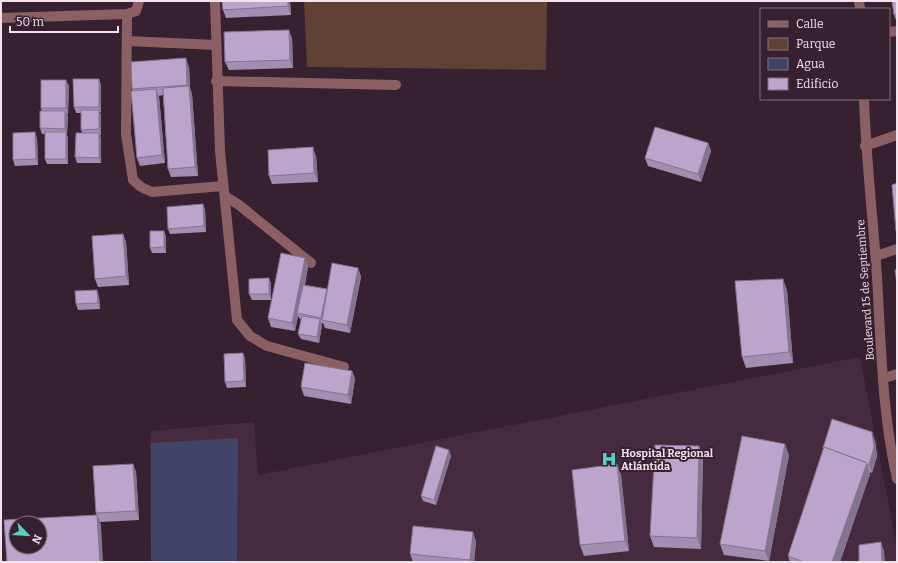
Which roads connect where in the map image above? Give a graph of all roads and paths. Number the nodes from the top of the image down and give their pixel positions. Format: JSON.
{"nodes":[{"id":1,"x":138,"y":1,"type":"edge"},
{"id":2,"x":215,"y":1,"type":"edge"},
{"id":3,"x":127,"y":14,"type":"junction"},
{"id":4,"x":1,"y":18,"type":"edge"},
{"id":5,"x":127,"y":41,"type":"junction"},
{"id":6,"x":216,"y":45,"type":"junction"},
{"id":7,"x":216,"y":81,"type":"junction"},
{"id":8,"x":396,"y":85,"type":"dead end"},
{"id":9,"x":864,"y":100,"type":"edge"},
{"id":10,"x":897,"y":135,"type":"edge"},
{"id":11,"x":865,"y":146,"type":"junction"},
{"id":12,"x":224,"y":191,"type":"junction"},
{"id":13,"x":897,"y":249,"type":"edge"},
{"id":14,"x":876,"y":256,"type":"junction"},
{"id":15,"x":311,"y":263,"type":"dead end"},
{"id":16,"x":344,"y":367,"type":"dead end"},
{"id":17,"x":897,"y":374,"type":"edge"},
{"id":18,"x":884,"y":378,"type":"junction"},
{"id":19,"x":897,"y":479,"type":"edge"}],
"edges":[{"from":1,"to":3,"type":"street"},
{"from":2,"to":6,"type":"street"},
{"from":3,"to":4,"type":"street"},
{"from":3,"to":5,"type":"street"},
{"from":5,"to":6,"type":"street"},
{"from":5,"to":12,"type":"street"},
{"from":6,"to":7,"type":"street"},
{"from":7,"to":8,"type":"street"},
{"from":7,"to":12,"type":"street"},
{"from":9,"to":11,"type":"street","name":"Boulevard 15 de Septiembre"},
{"from":10,"to":11,"type":"street"},
{"from":11,"to":14,"type":"street","name":"Boulevard 15 de Septiembre"},
{"from":12,"to":15,"type":"street"},
{"from":12,"to":16,"type":"street"},
{"from":13,"to":14,"type":"street"},
{"from":14,"to":18,"type":"street","name":"Boulevard 15 de Septiembre"},
{"from":17,"to":18,"type":"street"},
{"from":18,"to":19,"type":"street","name":"Boulevard 15 de Septiembre"}]}
